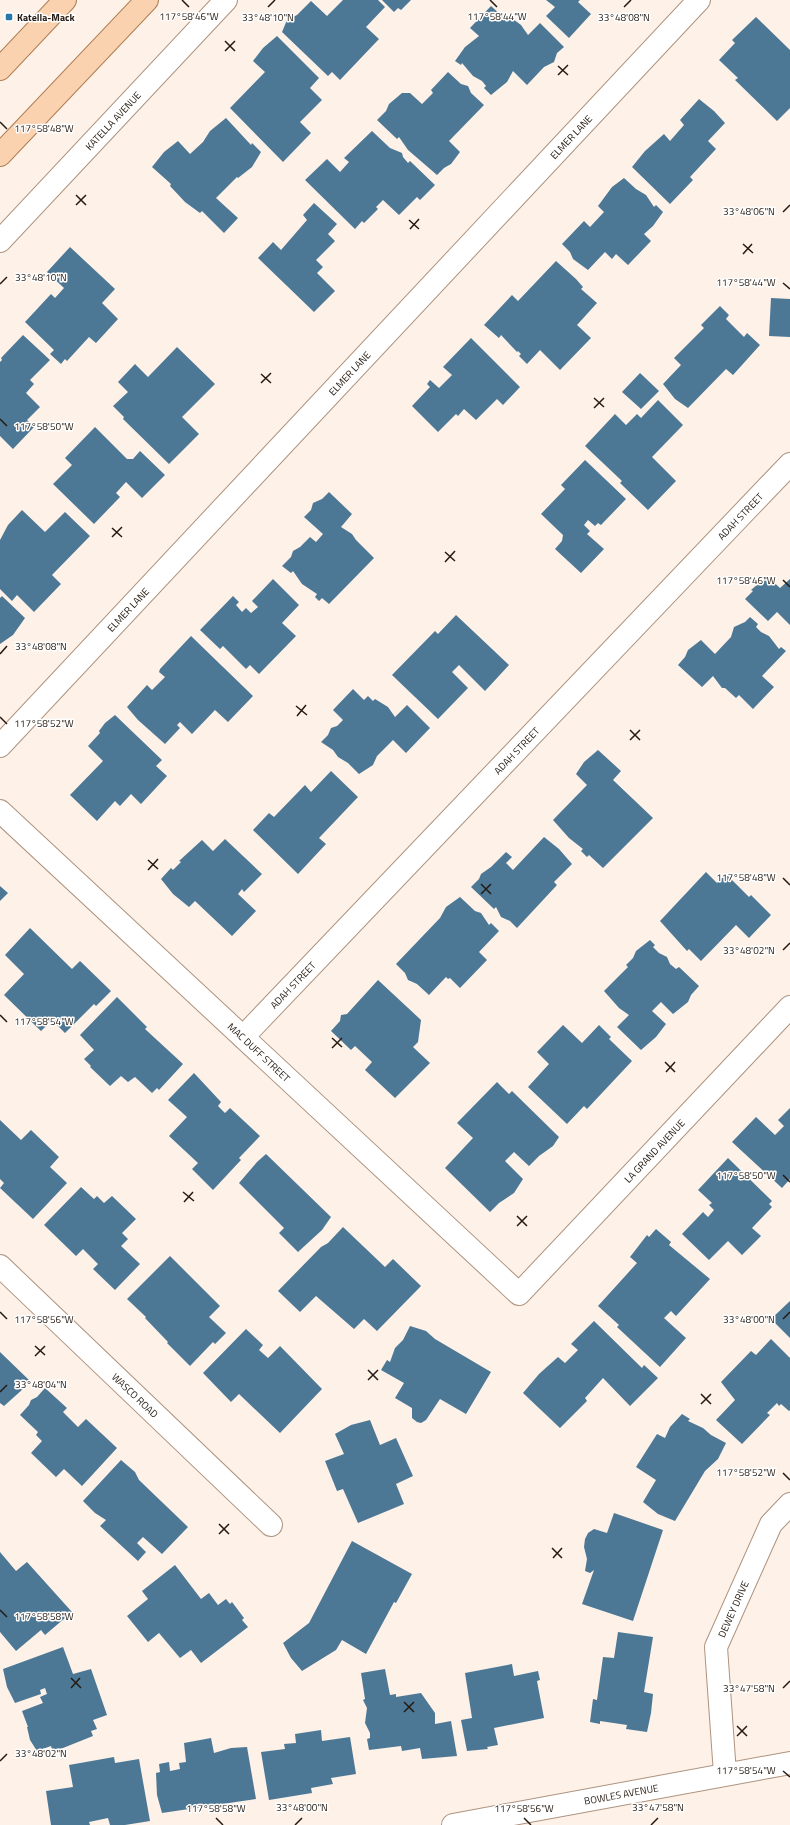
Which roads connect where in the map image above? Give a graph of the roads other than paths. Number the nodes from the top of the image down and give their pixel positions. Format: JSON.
{"nodes":[{"id":1,"x":65,"y":0,"type":"edge"},
{"id":2,"x":148,"y":0,"type":"edge"},
{"id":3,"x":226,"y":0,"type":"edge"},
{"id":4,"x":699,"y":0,"type":"edge"},
{"id":5,"x":0,"y":69,"type":"edge"},
{"id":6,"x":0,"y":155,"type":"edge"},
{"id":7,"x":0,"y":241,"type":"edge"},
{"id":8,"x":790,"y":464,"type":"edge"},
{"id":9,"x":0,"y":746,"type":"edge"},
{"id":10,"x":0,"y":811,"type":"edge"},
{"id":11,"x":790,"y":1008,"type":"edge"},
{"id":12,"x":243,"y":1037,"type":"junction"},
{"id":13,"x":0,"y":1266,"type":"edge"},
{"id":14,"x":519,"y":1294,"type":"joint"},
{"id":15,"x":790,"y":1504,"type":"edge"},
{"id":16,"x":271,"y":1524,"type":"dead end"},
{"id":17,"x":790,"y":1763,"type":"edge"},
{"id":18,"x":725,"y":1774,"type":"junction"},
{"id":19,"x":453,"y":1825,"type":"edge"}],
"edges":[{"from":1,"to":5,"type":"main road"},
{"from":2,"to":6,"type":"main road"},
{"from":3,"to":7,"type":"street","name":"KATELLA AVENUE"},
{"from":4,"to":9,"type":"street","name":"ELMER LANE"},
{"from":8,"to":12,"type":"street","name":"ADAH STREET"},
{"from":10,"to":12,"type":"street","name":"MAC DUFF STREET"},
{"from":11,"to":14,"type":"street","name":"LA GRAND AVENUE"},
{"from":12,"to":14,"type":"street","name":"MAC DUFF STREET"},
{"from":13,"to":16,"type":"street","name":"WASCO ROAD"},
{"from":15,"to":18,"type":"street","name":"DEWEY DRIVE"},
{"from":17,"to":18,"type":"street","name":"BOWLES AVENUE"},
{"from":18,"to":19,"type":"street","name":"BOWLES AVENUE"}]}
